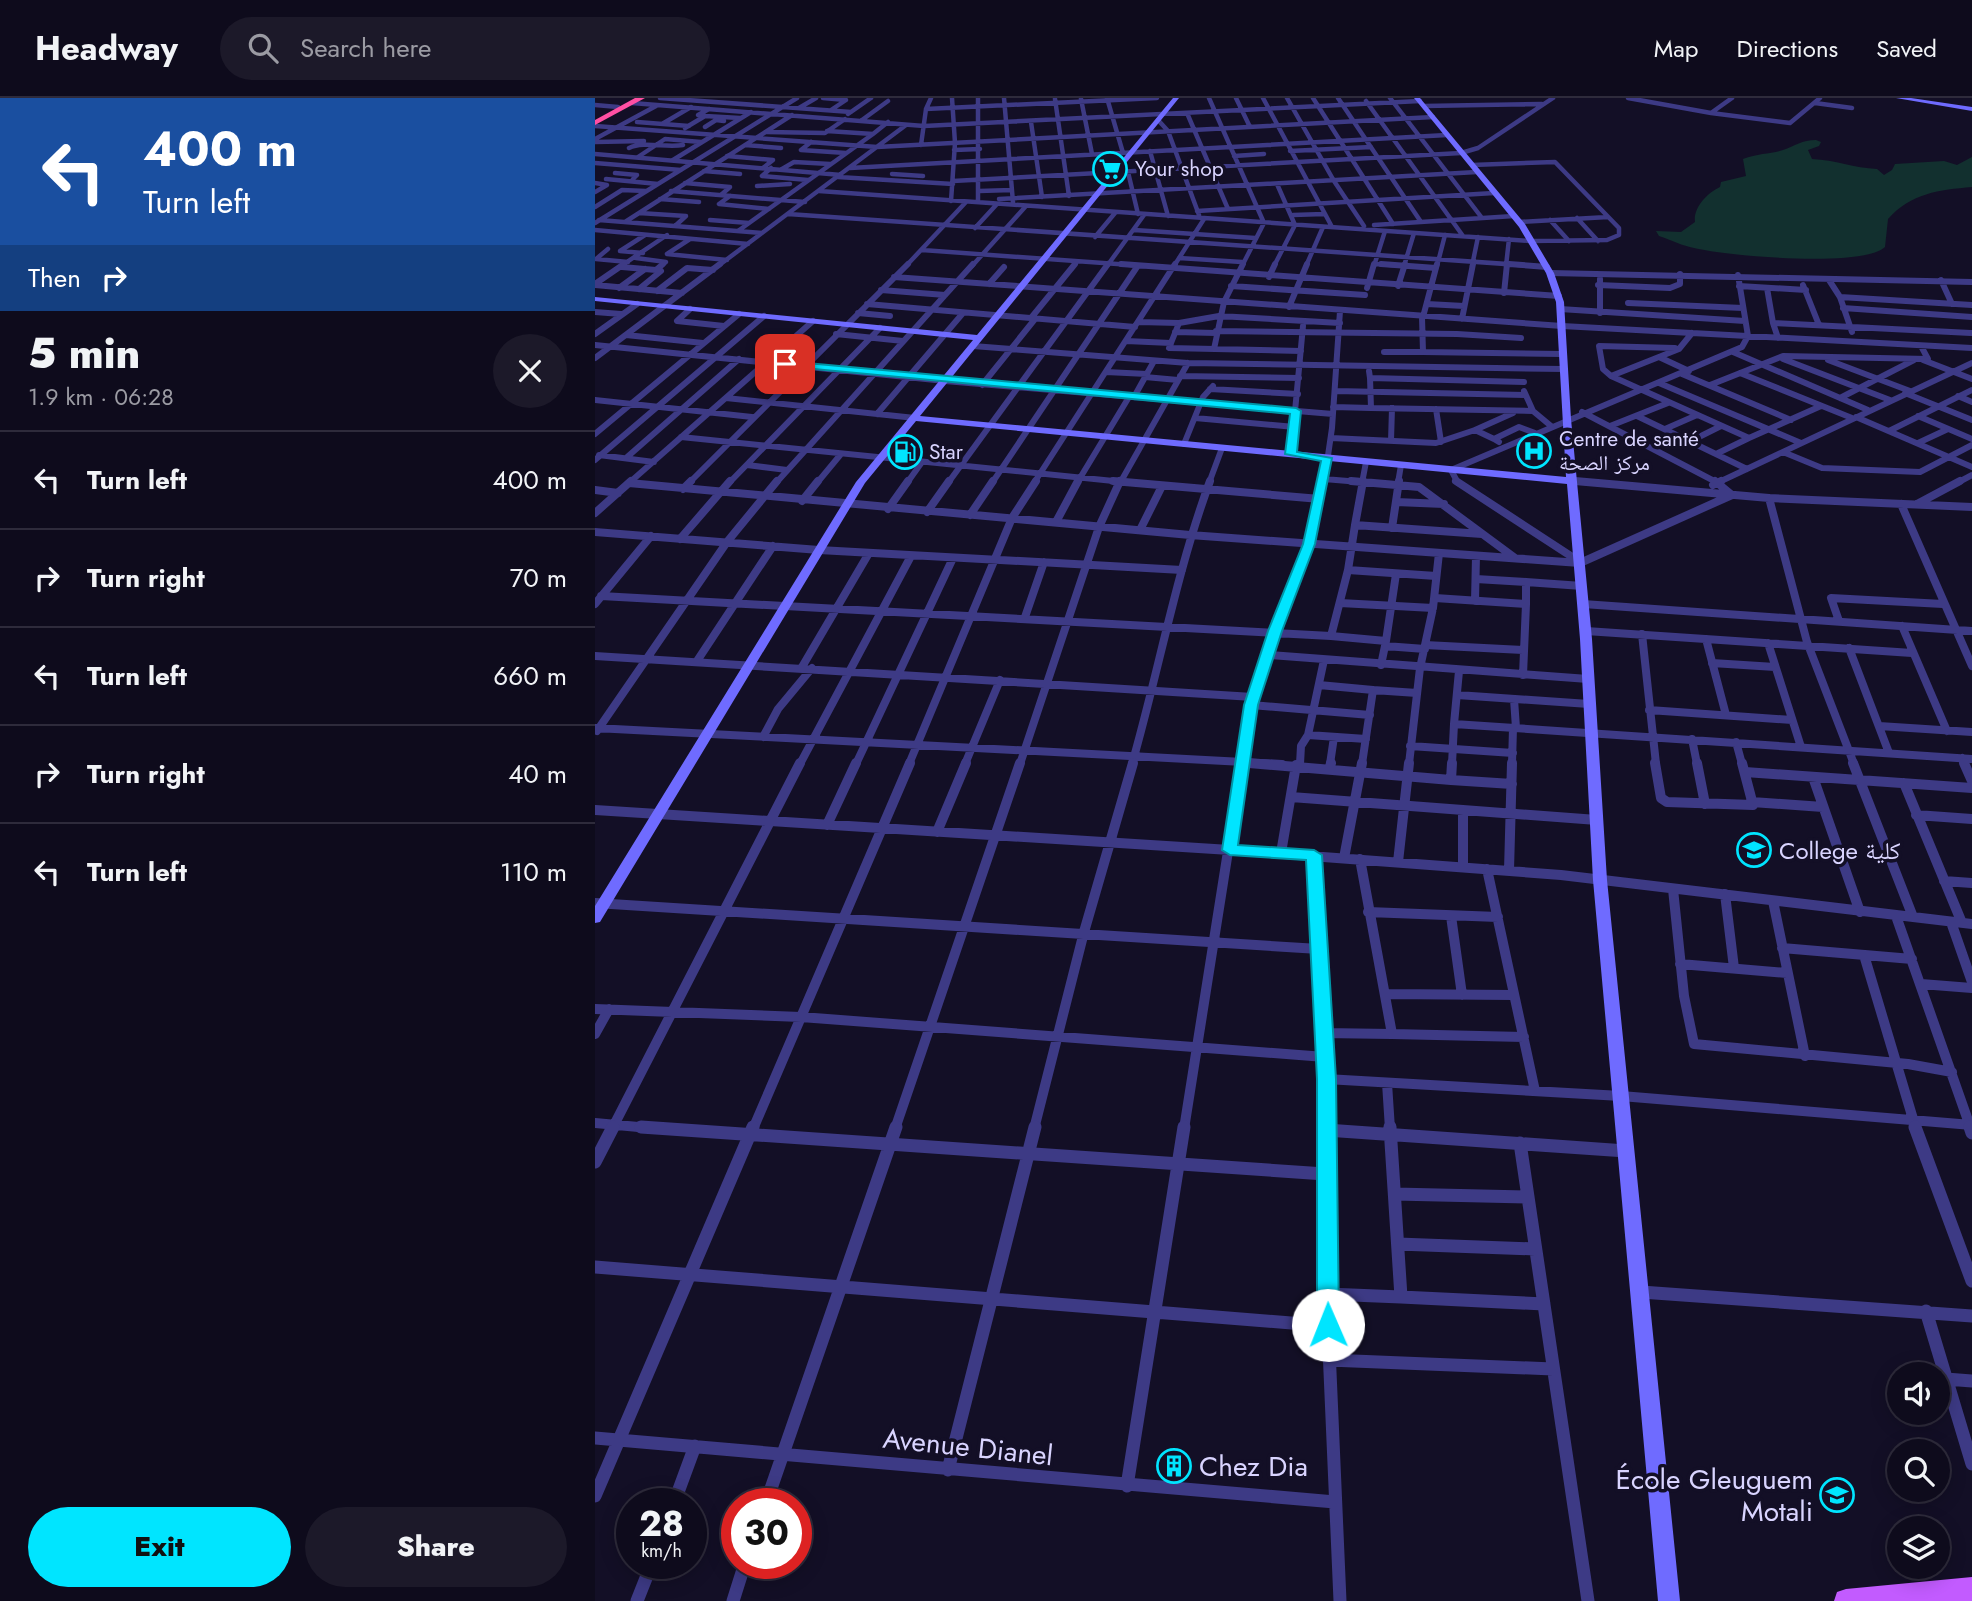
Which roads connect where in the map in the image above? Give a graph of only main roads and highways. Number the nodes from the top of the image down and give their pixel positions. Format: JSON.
{"nodes":[{"id":1,"x":642,"y":98,"type":"edge"},
{"id":2,"x":633,"y":100,"type":"edge"},
{"id":3,"x":595,"y":123,"type":"edge"},
{"id":4,"x":1972,"y":1589,"type":"edge"},
{"id":5,"x":1853,"y":1600,"type":"edge"}],
"edges":[{"from":1,"to":2,"type":"highway"},
{"from":2,"to":3,"type":"highway"},
{"from":2,"to":3,"type":"highway"},
{"from":4,"to":5,"type":"main road"}]}
